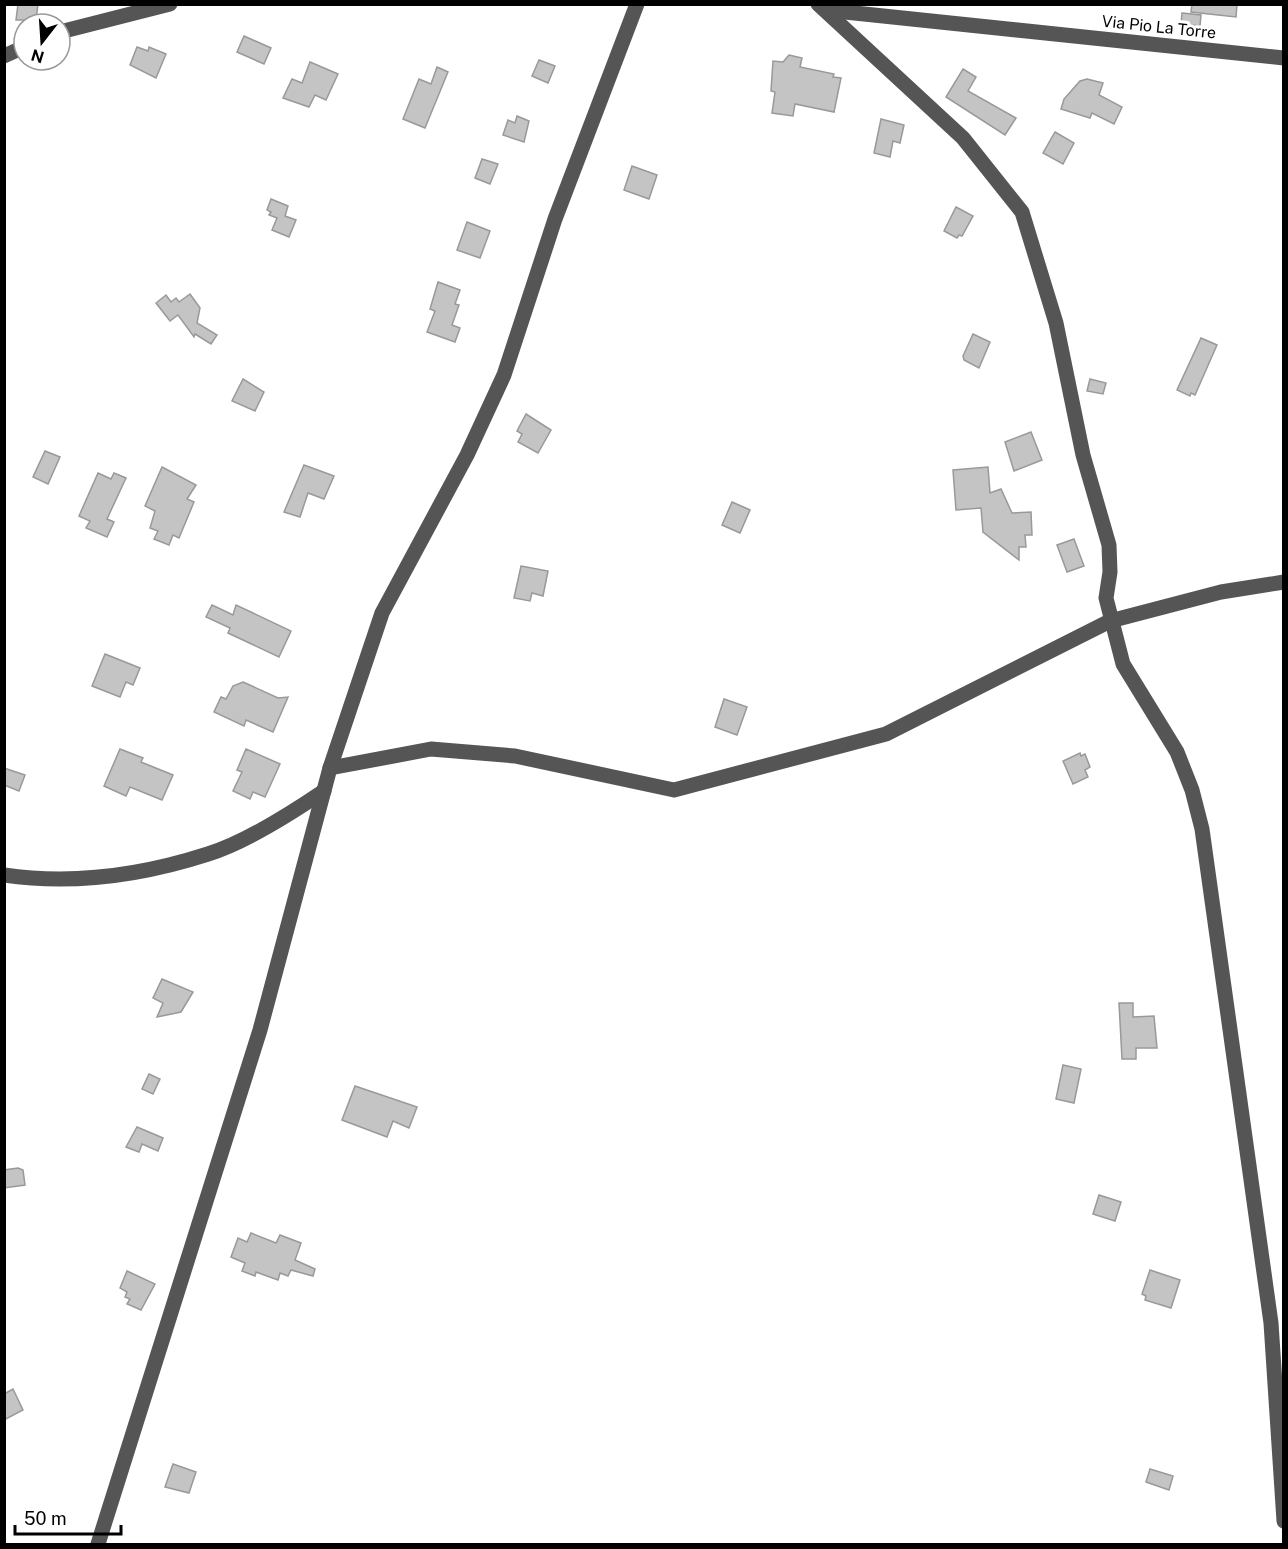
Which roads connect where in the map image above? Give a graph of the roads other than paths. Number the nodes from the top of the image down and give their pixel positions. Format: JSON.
{"nodes":[{"id":1,"x":170,"y":4,"type":"edge"},
{"id":2,"x":637,"y":4,"type":"edge"},
{"id":3,"x":822,"y":7,"type":"edge"},
{"id":4,"x":72,"y":29,"type":"edge"},
{"id":5,"x":1284,"y":58,"type":"edge"},
{"id":6,"x":1284,"y":582,"type":"edge"},
{"id":7,"x":1110,"y":621,"type":"junction"},
{"id":8,"x":330,"y":768,"type":"junction"},
{"id":9,"x":324,"y":790,"type":"junction"},
{"id":10,"x":4,"y":875,"type":"edge"},
{"id":11,"x":1279,"y":1385,"type":"edge"},
{"id":12,"x":1284,"y":1521,"type":"edge"},
{"id":13,"x":98,"y":1545,"type":"edge"}],
"edges":[{"from":1,"to":4,"type":"street"},
{"from":2,"to":8,"type":"street"},
{"from":3,"to":5,"type":"street","name":"Via Pio La Torre"},
{"from":3,"to":7,"type":"street"},
{"from":6,"to":7,"type":"street"},
{"from":7,"to":8,"type":"street"},
{"from":7,"to":11,"type":"street"},
{"from":8,"to":9,"type":"street"},
{"from":9,"to":10,"type":"street"},
{"from":9,"to":13,"type":"street"},
{"from":11,"to":12,"type":"street"}]}
